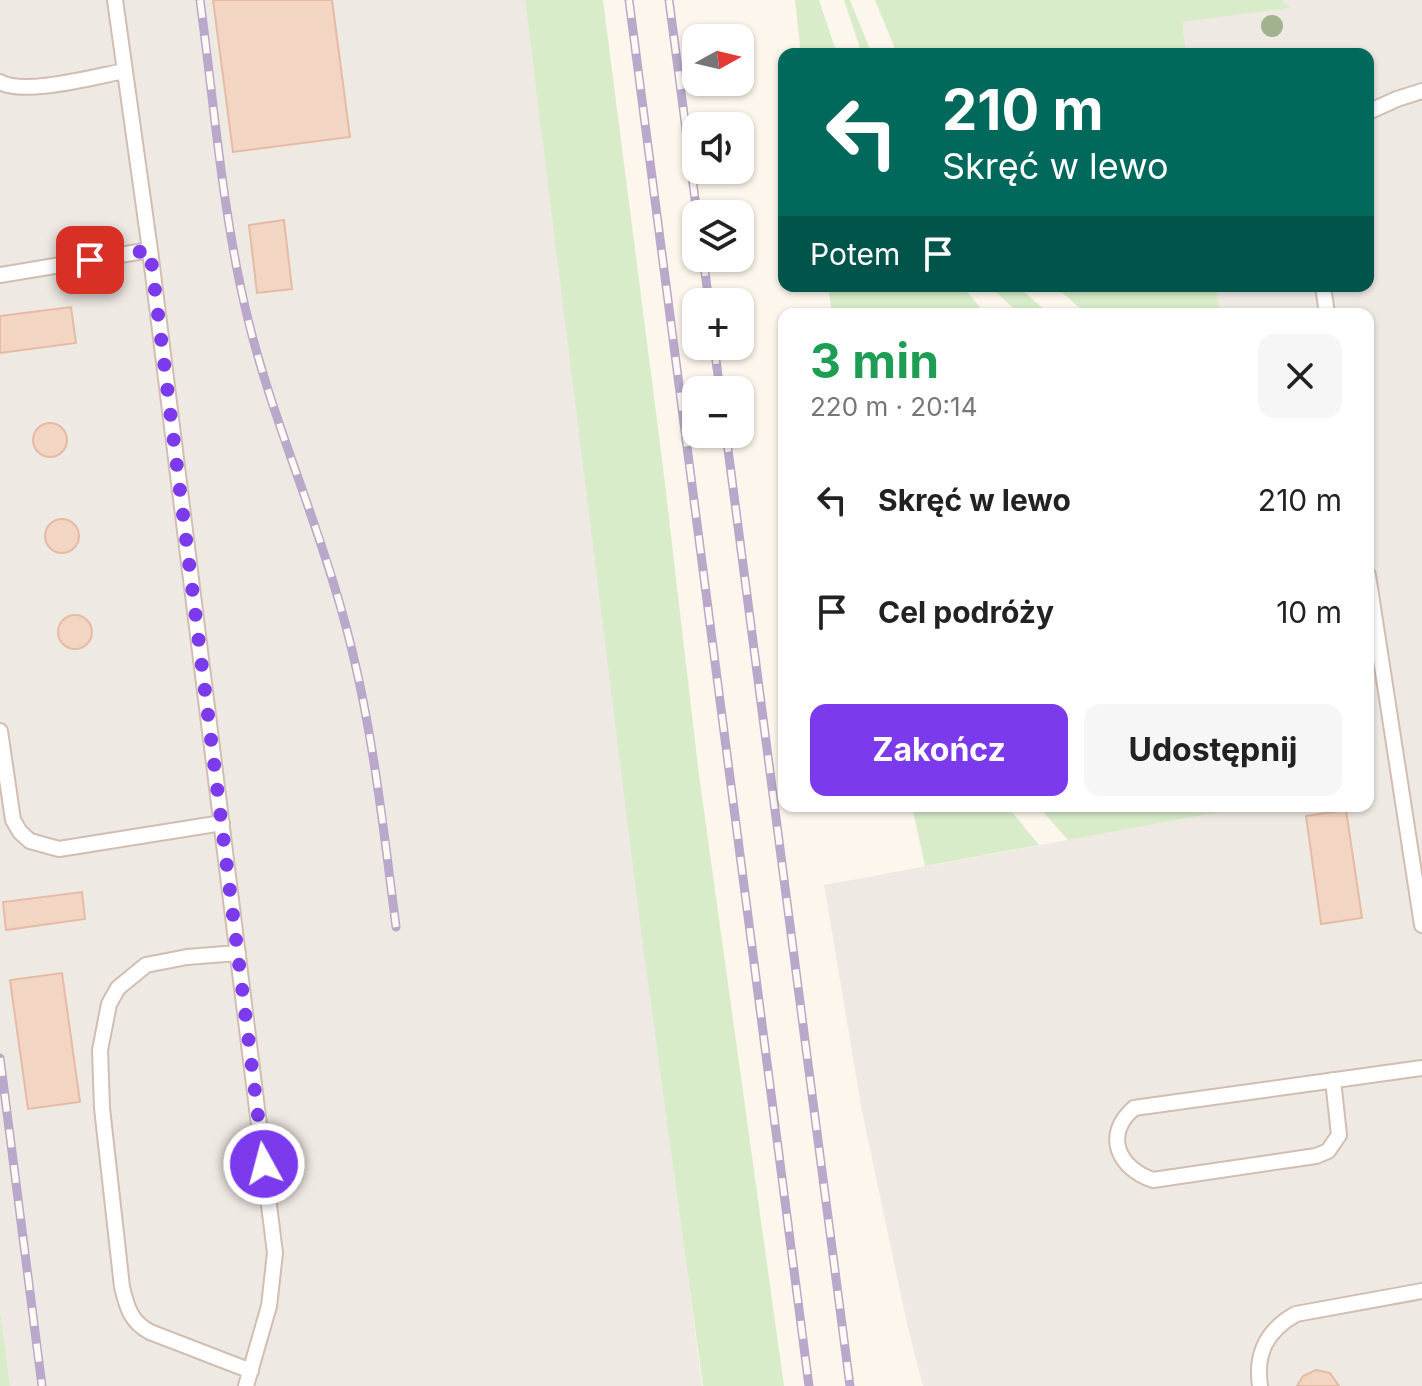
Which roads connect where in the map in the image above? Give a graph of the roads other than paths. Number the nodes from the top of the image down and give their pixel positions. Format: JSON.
{"nodes":[{"id":1,"x":115,"y":0,"type":"edge"},
{"id":2,"x":125,"y":71,"type":"junction"},
{"id":3,"x":0,"y":82,"type":"edge"},
{"id":4,"x":1422,"y":91,"type":"edge"},
{"id":5,"x":1374,"y":109,"type":"edge"},
{"id":6,"x":150,"y":250,"type":"junction"},
{"id":7,"x":0,"y":275,"type":"edge"},
{"id":8,"x":1374,"y":614,"type":"edge"},
{"id":9,"x":0,"y":731,"type":"edge"},
{"id":10,"x":222,"y":823,"type":"junction"},
{"id":11,"x":1422,"y":925,"type":"edge"},
{"id":12,"x":238,"y":953,"type":"junction"},
{"id":13,"x":1422,"y":1068,"type":"edge"},
{"id":14,"x":1333,"y":1080,"type":"junction"},
{"id":15,"x":1422,"y":1291,"type":"edge"},
{"id":16,"x":251,"y":1371,"type":"junction"},
{"id":17,"x":246,"y":1386,"type":"edge"},
{"id":18,"x":1260,"y":1386,"type":"edge"}],
"edges":[{"from":1,"to":2,"type":"lane"},
{"from":2,"to":3,"type":"lane"},
{"from":2,"to":6,"type":"lane"},
{"from":4,"to":5,"type":"lane"},
{"from":6,"to":7,"type":"lane"},
{"from":6,"to":10,"type":"lane"},
{"from":8,"to":11,"type":"lane"},
{"from":9,"to":10,"type":"lane"},
{"from":10,"to":12,"type":"lane"},
{"from":12,"to":16,"type":"lane"},
{"from":12,"to":16,"type":"lane"},
{"from":13,"to":14,"type":"lane"},
{"from":14,"to":14,"type":"lane"},
{"from":15,"to":18,"type":"lane"},
{"from":16,"to":17,"type":"lane"}]}
